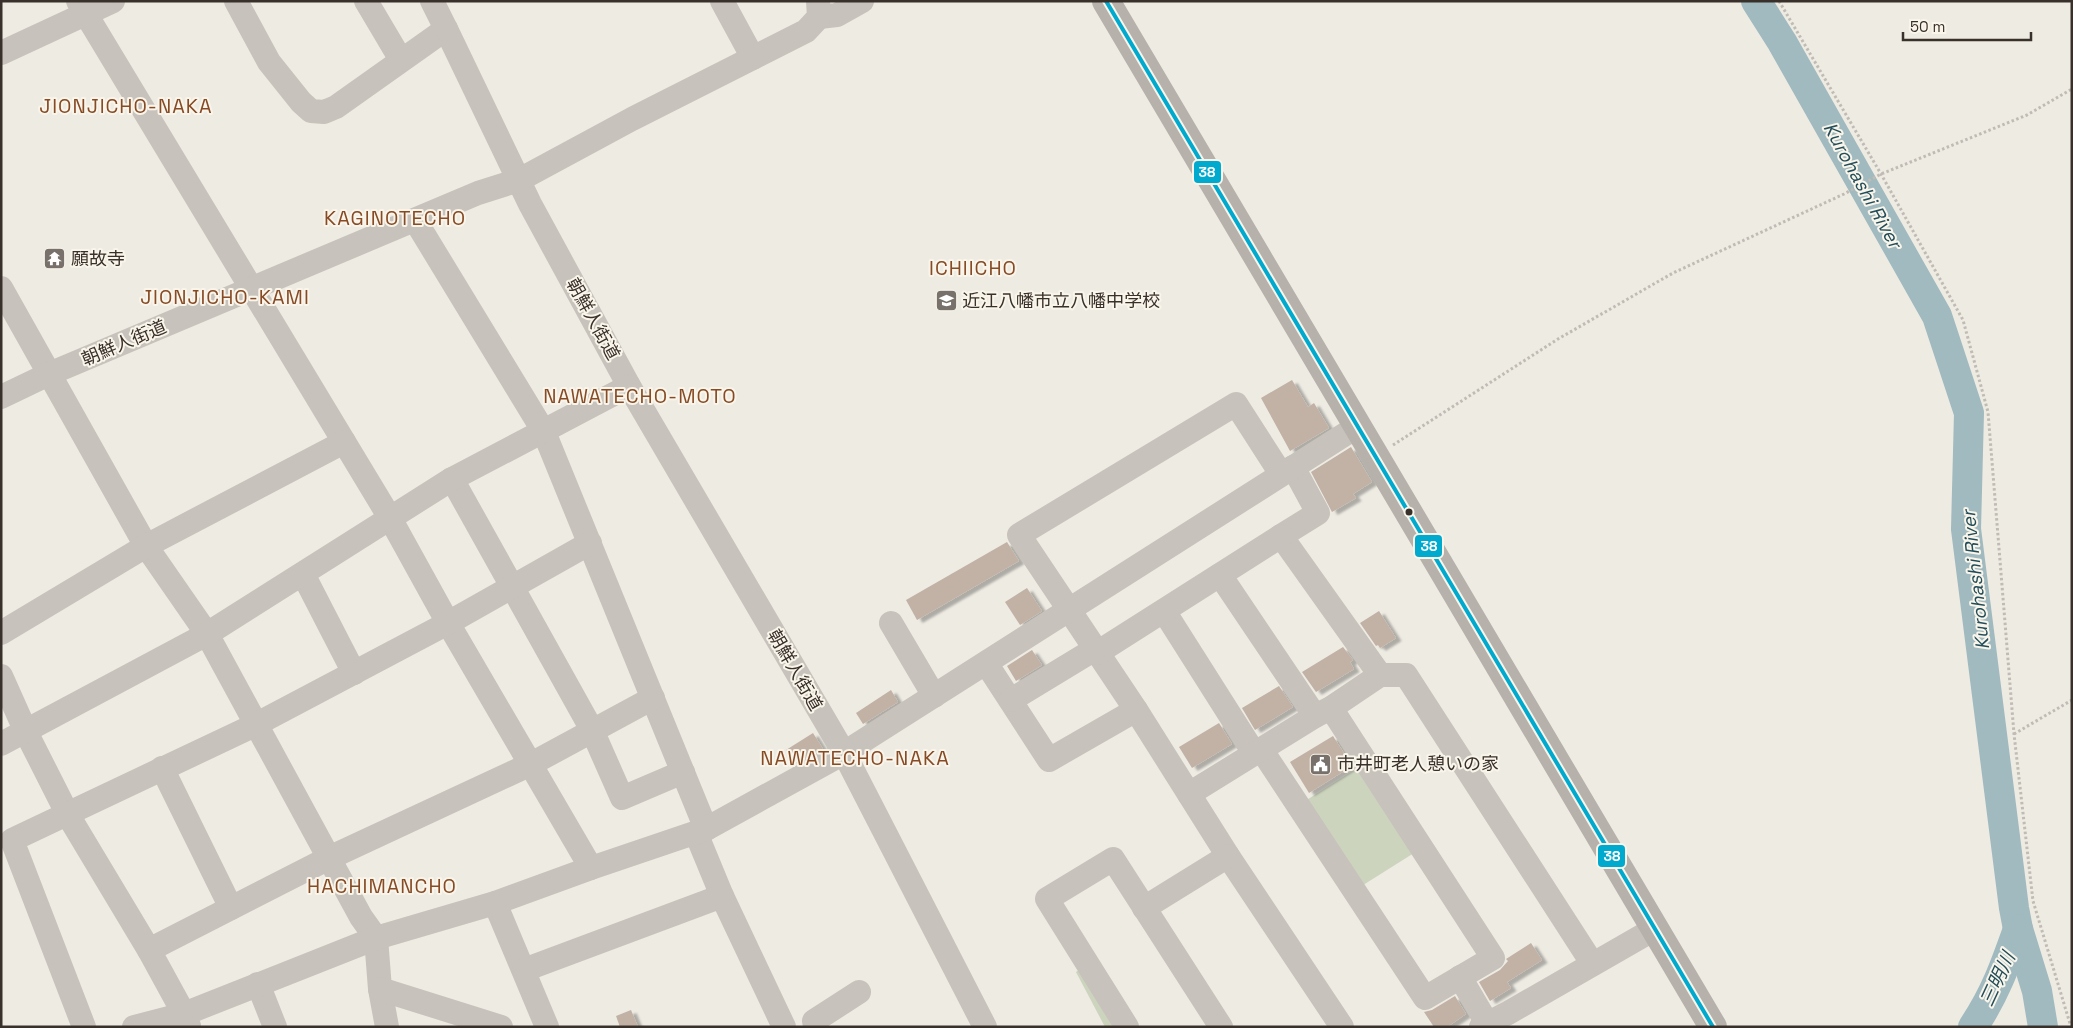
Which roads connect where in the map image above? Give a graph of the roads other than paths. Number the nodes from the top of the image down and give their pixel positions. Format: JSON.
{"nodes":[{"id":1,"x":113,"y":1,"type":"edge"},
{"id":2,"x":236,"y":1,"type":"edge"},
{"id":3,"x":366,"y":1,"type":"edge"},
{"id":4,"x":432,"y":1,"type":"edge"},
{"id":5,"x":722,"y":1,"type":"edge"},
{"id":6,"x":862,"y":1,"type":"edge"},
{"id":7,"x":1106,"y":1,"type":"edge"},
{"id":8,"x":82,"y":8,"type":"edge"},
{"id":9,"x":818,"y":9,"type":"edge"},
{"id":10,"x":446,"y":28,"type":"junction"},
{"id":11,"x":1,"y":53,"type":"edge"},
{"id":12,"x":753,"y":58,"type":"junction"},
{"id":13,"x":401,"y":60,"type":"junction"},
{"id":14,"x":519,"y":180,"type":"junction"},
{"id":15,"x":415,"y":220,"type":"junction"},
{"id":16,"x":1,"y":288,"type":"edge"},
{"id":17,"x":251,"y":289,"type":"junction"},
{"id":18,"x":49,"y":374,"type":"junction"},
{"id":19,"x":629,"y":386,"type":"junction"},
{"id":20,"x":1,"y":397,"type":"edge"},
{"id":21,"x":1358,"y":426,"type":"junction"},
{"id":22,"x":544,"y":432,"type":"junction"},
{"id":23,"x":344,"y":442,"type":"junction"},
{"id":24,"x":1287,"y":471,"type":"junction"},
{"id":25,"x":452,"y":479,"type":"junction"},
{"id":26,"x":390,"y":518,"type":"junction"},
{"id":27,"x":1281,"y":536,"type":"junction"},
{"id":28,"x":590,"y":543,"type":"junction"},
{"id":29,"x":146,"y":546,"type":"junction"},
{"id":30,"x":303,"y":574,"type":"junction"},
{"id":31,"x":1220,"y":575,"type":"junction"},
{"id":32,"x":512,"y":587,"type":"junction"},
{"id":33,"x":1069,"y":610,"type":"junction"},
{"id":34,"x":1164,"y":611,"type":"junction"},
{"id":35,"x":891,"y":623,"type":"dead end"},
{"id":36,"x":448,"y":624,"type":"junction"},
{"id":37,"x":1,"y":633,"type":"edge"},
{"id":38,"x":207,"y":634,"type":"junction"},
{"id":39,"x":1096,"y":651,"type":"junction"},
{"id":40,"x":986,"y":663,"type":"junction"},
{"id":41,"x":354,"y":673,"type":"junction"},
{"id":42,"x":1380,"y":675,"type":"junction"},
{"id":43,"x":1,"y":676,"type":"edge"},
{"id":44,"x":934,"y":696,"type":"junction"},
{"id":45,"x":653,"y":698,"type":"junction"},
{"id":46,"x":1011,"y":700,"type":"junction"},
{"id":47,"x":1136,"y":710,"type":"junction"},
{"id":48,"x":1323,"y":712,"type":"junction"},
{"id":49,"x":255,"y":725,"type":"junction"},
{"id":50,"x":592,"y":730,"type":"junction"},
{"id":51,"x":26,"y":732,"type":"junction"},
{"id":52,"x":1,"y":744,"type":"edge"},
{"id":53,"x":1258,"y":751,"type":"junction"},
{"id":54,"x":844,"y":753,"type":"junction"},
{"id":55,"x":531,"y":764,"type":"junction"},
{"id":56,"x":162,"y":768,"type":"junction"},
{"id":57,"x":683,"y":772,"type":"junction"},
{"id":58,"x":1189,"y":794,"type":"junction"},
{"id":59,"x":68,"y":815,"type":"junction"},
{"id":60,"x":701,"y":831,"type":"junction"},
{"id":61,"x":1228,"y":856,"type":"junction"},
{"id":62,"x":329,"y":858,"type":"junction"},
{"id":63,"x":591,"y":868,"type":"junction"},
{"id":64,"x":722,"y":896,"type":"junction"},
{"id":65,"x":496,"y":902,"type":"junction"},
{"id":66,"x":231,"y":908,"type":"junction"},
{"id":67,"x":1144,"y":908,"type":"junction"},
{"id":68,"x":1656,"y":928,"type":"junction"},
{"id":69,"x":376,"y":938,"type":"junction"},
{"id":70,"x":149,"y":950,"type":"junction"},
{"id":71,"x":1592,"y":963,"type":"junction"},
{"id":72,"x":524,"y":970,"type":"junction"},
{"id":73,"x":1460,"y":977,"type":"junction"},
{"id":74,"x":258,"y":984,"type":"junction"},
{"id":75,"x":380,"y":989,"type":"junction"},
{"id":76,"x":860,"y":992,"type":"dead end"},
{"id":77,"x":186,"y":1020,"type":"edge"},
{"id":78,"x":1512,"y":1020,"type":"edge"},
{"id":79,"x":812,"y":1025,"type":"edge"},
{"id":80,"x":1484,"y":1025,"type":"edge"},
{"id":81,"x":84,"y":1027,"type":"edge"},
{"id":82,"x":134,"y":1027,"type":"edge"},
{"id":83,"x":275,"y":1027,"type":"edge"},
{"id":84,"x":387,"y":1027,"type":"edge"},
{"id":85,"x":501,"y":1027,"type":"edge"},
{"id":86,"x":547,"y":1027,"type":"edge"},
{"id":87,"x":784,"y":1027,"type":"edge"},
{"id":88,"x":985,"y":1027,"type":"edge"},
{"id":89,"x":1127,"y":1027,"type":"edge"},
{"id":90,"x":1221,"y":1027,"type":"edge"},
{"id":91,"x":1342,"y":1027,"type":"edge"},
{"id":92,"x":1713,"y":1027,"type":"edge"}],
"edges":[{"from":1,"to":8,"type":"street"},
{"from":2,"to":13,"type":"street"},
{"from":3,"to":13,"type":"street"},
{"from":4,"to":10,"type":"street"},
{"from":5,"to":12,"type":"street"},
{"from":6,"to":9,"type":"street"},
{"from":7,"to":21,"type":"main road"},
{"from":8,"to":11,"type":"street"},
{"from":8,"to":17,"type":"street"},
{"from":9,"to":12,"type":"street"},
{"from":10,"to":13,"type":"street"},
{"from":10,"to":14,"type":"street"},
{"from":12,"to":14,"type":"street"},
{"from":14,"to":15,"type":"street","name":"朝鮮人街道"},
{"from":14,"to":19,"type":"street","name":"朝鮮人街道"},
{"from":15,"to":17,"type":"street","name":"朝鮮人街道"},
{"from":15,"to":22,"type":"street"},
{"from":16,"to":18,"type":"street"},
{"from":17,"to":18,"type":"street","name":"朝鮮人街道"},
{"from":17,"to":23,"type":"street"},
{"from":18,"to":20,"type":"street","name":"朝鮮人街道"},
{"from":18,"to":29,"type":"street"},
{"from":19,"to":22,"type":"street"},
{"from":19,"to":54,"type":"street","name":"朝鮮人街道"},
{"from":21,"to":24,"type":"street"},
{"from":21,"to":68,"type":"main road"},
{"from":22,"to":25,"type":"street"},
{"from":22,"to":28,"type":"street"},
{"from":23,"to":26,"type":"street"},
{"from":23,"to":29,"type":"street"},
{"from":24,"to":27,"type":"street"},
{"from":24,"to":33,"type":"street"},
{"from":24,"to":33,"type":"street"},
{"from":25,"to":26,"type":"street"},
{"from":25,"to":32,"type":"street"},
{"from":26,"to":30,"type":"street"},
{"from":26,"to":36,"type":"street"},
{"from":27,"to":31,"type":"street"},
{"from":27,"to":42,"type":"street"},
{"from":28,"to":32,"type":"street"},
{"from":28,"to":45,"type":"street"},
{"from":29,"to":37,"type":"street"},
{"from":29,"to":38,"type":"street"},
{"from":30,"to":38,"type":"street"},
{"from":30,"to":41,"type":"street"},
{"from":31,"to":34,"type":"street"},
{"from":31,"to":48,"type":"street"},
{"from":32,"to":36,"type":"street"},
{"from":32,"to":50,"type":"street"},
{"from":33,"to":39,"type":"street"},
{"from":33,"to":40,"type":"street"},
{"from":34,"to":39,"type":"street"},
{"from":34,"to":53,"type":"street"},
{"from":35,"to":44,"type":"street"},
{"from":36,"to":41,"type":"street"},
{"from":36,"to":55,"type":"street"},
{"from":38,"to":49,"type":"street"},
{"from":38,"to":51,"type":"street"},
{"from":39,"to":46,"type":"street"},
{"from":39,"to":47,"type":"street"},
{"from":40,"to":44,"type":"street"},
{"from":40,"to":46,"type":"street"},
{"from":41,"to":49,"type":"street"},
{"from":42,"to":48,"type":"street"},
{"from":42,"to":71,"type":"street"},
{"from":43,"to":51,"type":"street"},
{"from":44,"to":54,"type":"street"},
{"from":45,"to":50,"type":"street"},
{"from":45,"to":57,"type":"street"},
{"from":46,"to":47,"type":"street"},
{"from":47,"to":58,"type":"street"},
{"from":48,"to":53,"type":"street"},
{"from":48,"to":73,"type":"street"},
{"from":49,"to":56,"type":"street"},
{"from":49,"to":62,"type":"street"},
{"from":50,"to":55,"type":"street"},
{"from":50,"to":57,"type":"street"},
{"from":51,"to":52,"type":"street"},
{"from":51,"to":59,"type":"street"},
{"from":53,"to":58,"type":"street"},
{"from":53,"to":73,"type":"street"},
{"from":54,"to":60,"type":"street"},
{"from":54,"to":88,"type":"street","name":"朝鮮人街道"},
{"from":55,"to":62,"type":"street"},
{"from":55,"to":63,"type":"street"},
{"from":56,"to":59,"type":"street"},
{"from":56,"to":66,"type":"street"},
{"from":57,"to":60,"type":"street"},
{"from":58,"to":61,"type":"street"},
{"from":59,"to":70,"type":"street"},
{"from":59,"to":81,"type":"street"},
{"from":60,"to":63,"type":"street"},
{"from":60,"to":64,"type":"street"},
{"from":61,"to":67,"type":"street"},
{"from":61,"to":91,"type":"street"},
{"from":62,"to":66,"type":"street"},
{"from":62,"to":69,"type":"street"},
{"from":63,"to":65,"type":"street"},
{"from":64,"to":72,"type":"street"},
{"from":64,"to":87,"type":"street"},
{"from":65,"to":69,"type":"street"},
{"from":65,"to":72,"type":"street"},
{"from":66,"to":70,"type":"street"},
{"from":67,"to":89,"type":"street"},
{"from":67,"to":90,"type":"street"},
{"from":68,"to":71,"type":"street"},
{"from":68,"to":92,"type":"main road"},
{"from":69,"to":74,"type":"street"},
{"from":69,"to":75,"type":"street"},
{"from":70,"to":77,"type":"street"},
{"from":71,"to":78,"type":"street"},
{"from":72,"to":86,"type":"street"},
{"from":73,"to":80,"type":"street"},
{"from":74,"to":77,"type":"street"},
{"from":74,"to":83,"type":"street"},
{"from":75,"to":84,"type":"street"},
{"from":75,"to":85,"type":"street"},
{"from":76,"to":79,"type":"street"},
{"from":77,"to":82,"type":"street"},
{"from":78,"to":80,"type":"street"}]}
